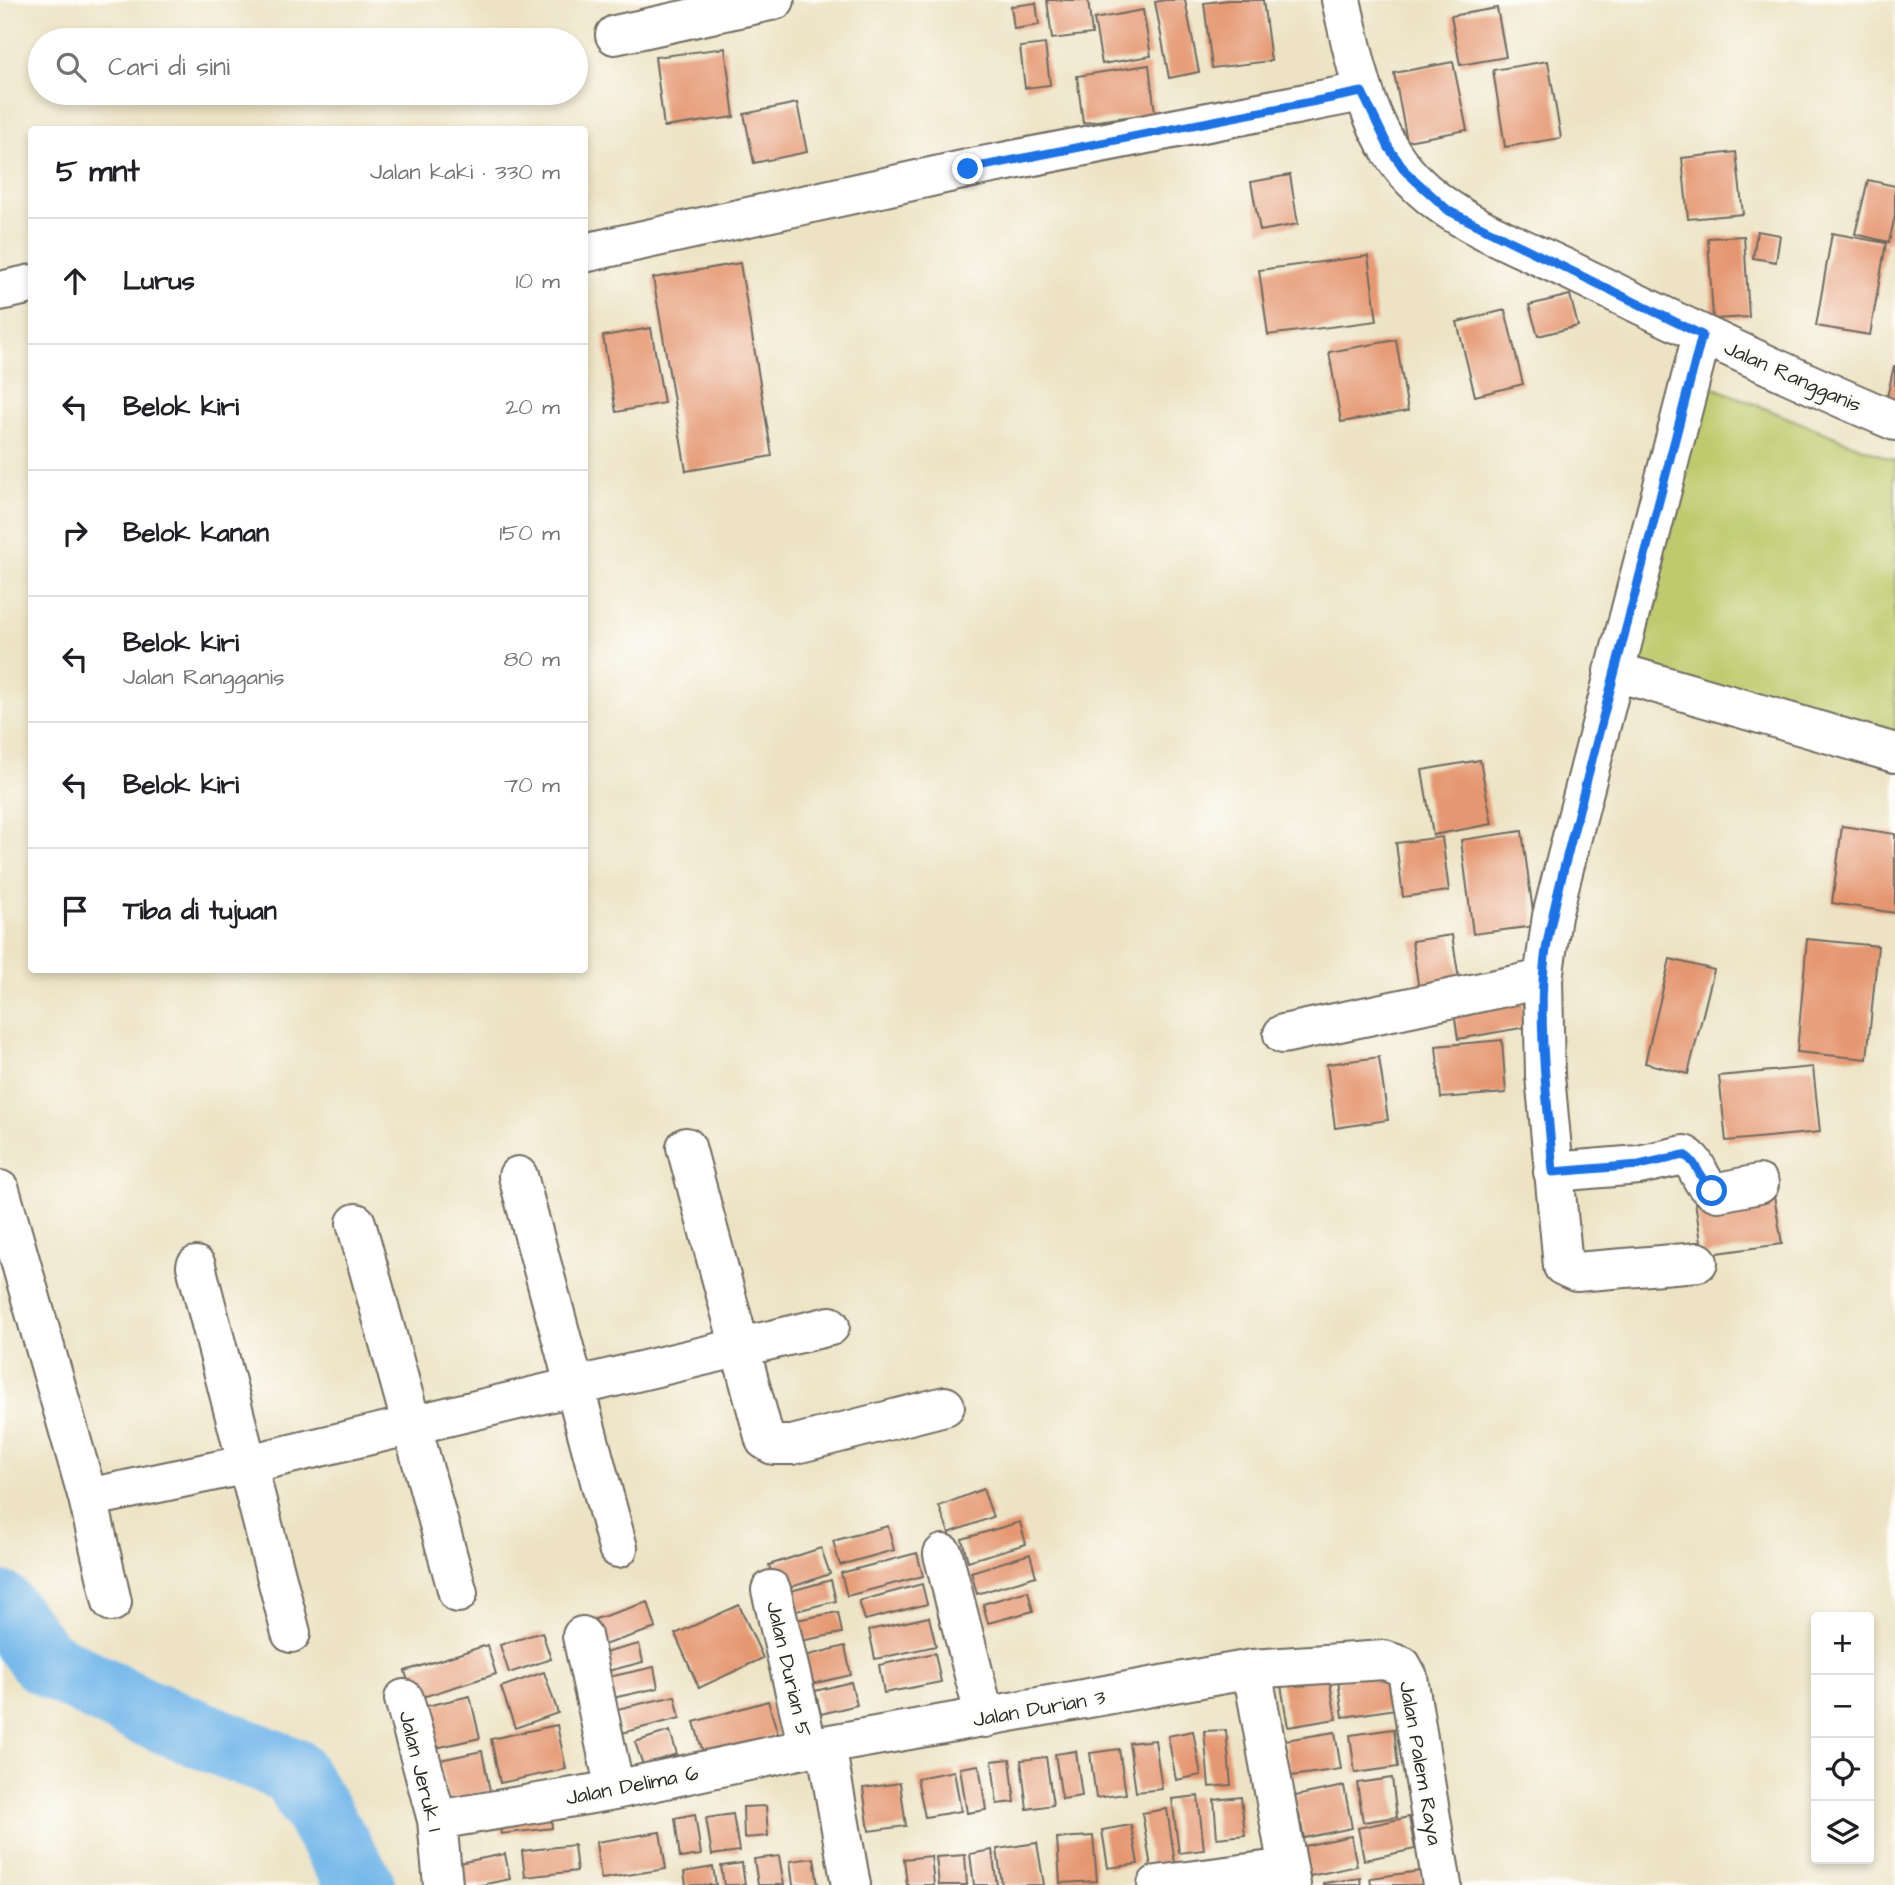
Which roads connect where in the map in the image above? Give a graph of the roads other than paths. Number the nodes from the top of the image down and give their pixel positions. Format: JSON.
{"nodes":[{"id":1,"x":775,"y":0,"type":"edge"},
{"id":2,"x":1341,"y":0,"type":"edge"},
{"id":3,"x":615,"y":35,"type":"dead end"},
{"id":4,"x":1362,"y":92,"type":"junction"},
{"id":5,"x":588,"y":252,"type":"edge"},
{"id":6,"x":28,"y":285,"type":"edge"},
{"id":7,"x":0,"y":291,"type":"edge"},
{"id":8,"x":1702,"y":335,"type":"junction"},
{"id":9,"x":1895,"y":421,"type":"edge"},
{"id":10,"x":1613,"y":671,"type":"junction"},
{"id":11,"x":1895,"y":753,"type":"edge"},
{"id":12,"x":1543,"y":979,"type":"junction"},
{"id":13,"x":1283,"y":1034,"type":"dead end"},
{"id":14,"x":686,"y":1147,"type":"dead end"},
{"id":15,"x":1553,"y":1172,"type":"junction"},
{"id":16,"x":518,"y":1175,"type":"dead end"},
{"id":17,"x":1759,"y":1184,"type":"dead end"},
{"id":18,"x":0,"y":1190,"type":"edge"},
{"id":19,"x":356,"y":1223,"type":"dead end"},
{"id":20,"x":1698,"y":1262,"type":"dead end"},
{"id":21,"x":196,"y":1266,"type":"dead end"},
{"id":22,"x":830,"y":1326,"type":"dead end"},
{"id":23,"x":738,"y":1348,"type":"junction"},
{"id":24,"x":573,"y":1385,"type":"junction"},
{"id":25,"x":945,"y":1406,"type":"dead end"},
{"id":26,"x":412,"y":1425,"type":"junction"},
{"id":27,"x":248,"y":1464,"type":"junction"},
{"id":28,"x":88,"y":1498,"type":"junction"},
{"id":29,"x":618,"y":1548,"type":"dead end"},
{"id":30,"x":943,"y":1554,"type":"dead end"},
{"id":31,"x":771,"y":1590,"type":"dead end"},
{"id":32,"x":458,"y":1593,"type":"dead end"},
{"id":33,"x":113,"y":1602,"type":"dead end"},
{"id":34,"x":291,"y":1633,"type":"dead end"},
{"id":35,"x":582,"y":1636,"type":"dead end"},
{"id":36,"x":1252,"y":1670,"type":"junction"},
{"id":37,"x":404,"y":1699,"type":"dead end"},
{"id":38,"x":985,"y":1718,"type":"junction"},
{"id":39,"x":817,"y":1747,"type":"junction"},
{"id":40,"x":615,"y":1790,"type":"junction"},
{"id":41,"x":436,"y":1820,"type":"junction"},
{"id":42,"x":1290,"y":1877,"type":"edge"},
{"id":43,"x":443,"y":1885,"type":"edge"},
{"id":44,"x":851,"y":1885,"type":"edge"},
{"id":45,"x":1157,"y":1885,"type":"edge"},
{"id":46,"x":1442,"y":1885,"type":"edge"}],
"edges":[{"from":1,"to":3,"type":"street"},
{"from":2,"to":4,"type":"street","name":"Jalan Rangganis"},
{"from":4,"to":5,"type":"street"},
{"from":4,"to":8,"type":"street","name":"Jalan Rangganis"},
{"from":6,"to":7,"type":"street"},
{"from":8,"to":9,"type":"street","name":"Jalan Rangganis"},
{"from":8,"to":10,"type":"street"},
{"from":10,"to":11,"type":"street"},
{"from":10,"to":12,"type":"street"},
{"from":12,"to":13,"type":"street"},
{"from":12,"to":15,"type":"street"},
{"from":14,"to":23,"type":"street"},
{"from":15,"to":17,"type":"street"},
{"from":15,"to":20,"type":"street"},
{"from":16,"to":24,"type":"street"},
{"from":18,"to":28,"type":"street"},
{"from":19,"to":26,"type":"street"},
{"from":21,"to":27,"type":"street"},
{"from":22,"to":23,"type":"street"},
{"from":23,"to":24,"type":"street"},
{"from":23,"to":25,"type":"street"},
{"from":24,"to":26,"type":"street"},
{"from":24,"to":29,"type":"street"},
{"from":26,"to":27,"type":"street"},
{"from":26,"to":32,"type":"street"},
{"from":27,"to":28,"type":"street"},
{"from":27,"to":34,"type":"street"},
{"from":28,"to":33,"type":"street"},
{"from":30,"to":38,"type":"street"},
{"from":31,"to":39,"type":"street","name":"Jalan Durian 5"},
{"from":35,"to":40,"type":"street"},
{"from":36,"to":38,"type":"street","name":"Jalan Durian 3"},
{"from":36,"to":42,"type":"street"},
{"from":36,"to":46,"type":"street","name":"Jalan Palem Raya"},
{"from":37,"to":41,"type":"street","name":"Jalan Jeruk 1"},
{"from":38,"to":39,"type":"street","name":"Jalan Durian 3"},
{"from":39,"to":40,"type":"street","name":"Jalan Delima 6"},
{"from":39,"to":44,"type":"street","name":"Jalan Durian 5"},
{"from":40,"to":41,"type":"street","name":"Jalan Delima 6"},
{"from":41,"to":43,"type":"street","name":"Jalan Jeruk 1"},
{"from":42,"to":45,"type":"street"}]}
